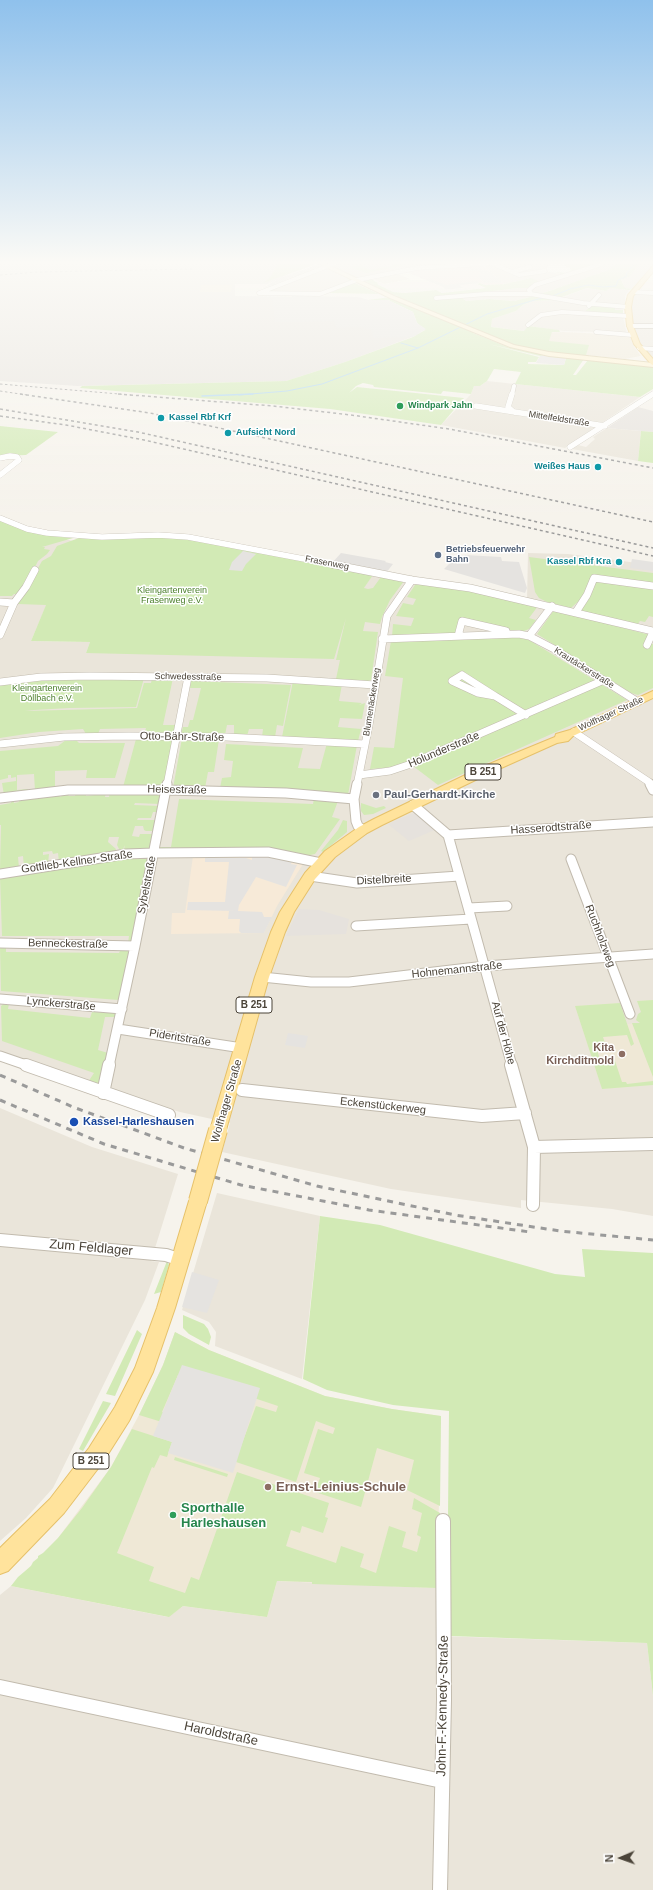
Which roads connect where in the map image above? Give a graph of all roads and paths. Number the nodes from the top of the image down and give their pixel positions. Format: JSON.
{"nodes":[{"id":1,"x":525,"y":349,"type":"edge"},
{"id":2,"x":640,"y":349,"type":"edge"},
{"id":3,"x":653,"y":364,"type":"edge"},
{"id":4,"x":514,"y":386,"type":"dead end"},
{"id":5,"x":653,"y":394,"type":"edge"},
{"id":6,"x":476,"y":406,"type":"dead end"},
{"id":7,"x":514,"y":412,"type":"junction"},
{"id":8,"x":605,"y":426,"type":"junction"},
{"id":9,"x":570,"y":447,"type":"dead end"},
{"id":10,"x":0,"y":458,"type":"edge"},
{"id":11,"x":0,"y":475,"type":"edge"},
{"id":12,"x":0,"y":518,"type":"edge"},
{"id":13,"x":35,"y":570,"type":"dead end"},
{"id":14,"x":412,"y":580,"type":"junction"},
{"id":15,"x":653,"y":586,"type":"edge"},
{"id":16,"x":0,"y":602,"type":"edge"},
{"id":17,"x":14,"y":603,"type":"junction"},
{"id":18,"x":552,"y":606,"type":"junction"},
{"id":19,"x":576,"y":612,"type":"junction"},
{"id":20,"x":653,"y":631,"type":"edge"},
{"id":21,"x":519,"y":634,"type":"junction"},
{"id":22,"x":0,"y":635,"type":"edge"},
{"id":23,"x":458,"y":636,"type":"junction"},
{"id":24,"x":529,"y":636,"type":"junction"},
{"id":25,"x":382,"y":639,"type":"junction"},
{"id":26,"x":647,"y":644,"type":"dead end"},
{"id":27,"x":188,"y":677,"type":"junction"},
{"id":28,"x":604,"y":680,"type":"junction"},
{"id":29,"x":0,"y":682,"type":"edge"},
{"id":30,"x":375,"y":684,"type":"junction"},
{"id":31,"x":495,"y":696,"type":"junction"},
{"id":32,"x":652,"y":696,"type":"edge"},
{"id":33,"x":638,"y":702,"type":"junction"},
{"id":34,"x":526,"y":715,"type":"junction"},
{"id":35,"x":572,"y":732,"type":"junction"},
{"id":36,"x":176,"y":736,"type":"junction"},
{"id":37,"x":0,"y":744,"type":"edge"},
{"id":38,"x":365,"y":744,"type":"junction"},
{"id":39,"x":359,"y":775,"type":"junction"},
{"id":40,"x":166,"y":790,"type":"junction"},
{"id":41,"x":653,"y":790,"type":"edge"},
{"id":42,"x":0,"y":798,"type":"edge"},
{"id":43,"x":354,"y":799,"type":"junction"},
{"id":44,"x":413,"y":805,"type":"junction"},
{"id":45,"x":653,"y":822,"type":"edge"},
{"id":46,"x":363,"y":830,"type":"junction"},
{"id":47,"x":448,"y":835,"type":"junction"},
{"id":48,"x":154,"y":853,"type":"junction"},
{"id":49,"x":571,"y":859,"type":"dead end"},
{"id":50,"x":321,"y":864,"type":"junction"},
{"id":51,"x":0,"y":874,"type":"edge"},
{"id":52,"x":310,"y":876,"type":"junction"},
{"id":53,"x":459,"y":876,"type":"junction"},
{"id":54,"x":507,"y":906,"type":"dead end"},
{"id":55,"x":468,"y":908,"type":"junction"},
{"id":56,"x":472,"y":919,"type":"junction"},
{"id":57,"x":356,"y":926,"type":"dead end"},
{"id":58,"x":0,"y":943,"type":"edge"},
{"id":59,"x":135,"y":946,"type":"junction"},
{"id":60,"x":653,"y":954,"type":"edge"},
{"id":61,"x":608,"y":957,"type":"junction"},
{"id":62,"x":485,"y":966,"type":"junction"},
{"id":63,"x":262,"y":977,"type":"junction"},
{"id":64,"x":0,"y":999,"type":"edge"},
{"id":65,"x":122,"y":1009,"type":"junction"},
{"id":66,"x":630,"y":1014,"type":"dead end"},
{"id":67,"x":118,"y":1029,"type":"junction"},
{"id":68,"x":242,"y":1048,"type":"junction"},
{"id":69,"x":0,"y":1056,"type":"edge"},
{"id":70,"x":242,"y":1090,"type":"dead end"},
{"id":71,"x":103,"y":1093,"type":"junction"},
{"id":72,"x":525,"y":1113,"type":"junction"},
{"id":73,"x":169,"y":1115,"type":"dead end"},
{"id":74,"x":653,"y":1144,"type":"edge"},
{"id":75,"x":534,"y":1147,"type":"junction"},
{"id":76,"x":533,"y":1205,"type":"dead end"},
{"id":77,"x":0,"y":1240,"type":"edge"},
{"id":78,"x":181,"y":1260,"type":"junction"},
{"id":79,"x":443,"y":1522,"type":"dead end"},
{"id":80,"x":0,"y":1563,"type":"edge"},
{"id":81,"x":0,"y":1687,"type":"edge"},
{"id":82,"x":442,"y":1781,"type":"junction"},
{"id":83,"x":440,"y":1890,"type":"edge"}],
"edges":[{"from":1,"to":3,"type":"main road"},
{"from":2,"to":3,"type":"main road"},
{"from":4,"to":7,"type":"street","name":"Mittelfeldstraße"},
{"from":5,"to":8,"type":"street"},
{"from":6,"to":7,"type":"street","name":"Mittelfeldstraße"},
{"from":7,"to":8,"type":"street","name":"Mittelfeldstraße"},
{"from":8,"to":9,"type":"street"},
{"from":10,"to":11,"type":"street"},
{"from":12,"to":14,"type":"street","name":"Frasenweg"},
{"from":13,"to":17,"type":"street"},
{"from":14,"to":18,"type":"street","name":"Frasenweg"},
{"from":14,"to":25,"type":"street","name":"Blumenäckerweg"},
{"from":15,"to":19,"type":"street"},
{"from":16,"to":17,"type":"street"},
{"from":17,"to":22,"type":"street"},
{"from":18,"to":19,"type":"street","name":"Frasenweg"},
{"from":18,"to":24,"type":"street"},
{"from":19,"to":20,"type":"street","name":"Frasenweg"},
{"from":20,"to":26,"type":"street","name":"Frasenweg"},
{"from":21,"to":23,"type":"street","name":"Krautäckerstraße"},
{"from":21,"to":23,"type":"street","name":"Krautäckerstraße"},
{"from":21,"to":24,"type":"street","name":"Krautäckerstraße"},
{"from":23,"to":25,"type":"street","name":"Krautäckerstraße"},
{"from":24,"to":28,"type":"street","name":"Krautäckerstraße"},
{"from":25,"to":30,"type":"street","name":"Blumenäckerweg"},
{"from":27,"to":29,"type":"street","name":"Schwedesstraße"},
{"from":27,"to":30,"type":"street","name":"Schwedesstraße"},
{"from":27,"to":36,"type":"street","name":"Sybelstraße"},
{"from":28,"to":33,"type":"street","name":"Krautäckerstraße"},
{"from":28,"to":34,"type":"street","name":"Holunderstraße"},
{"from":30,"to":38,"type":"street","name":"Blumenäckerweg"},
{"from":31,"to":31,"type":"street"},
{"from":31,"to":34,"type":"street"},
{"from":32,"to":33,"type":"main road","name":"Wolfhager Straße","number":"B 251"},
{"from":33,"to":35,"type":"main road","name":"Wolfhager Straße","number":"B 251"},
{"from":34,"to":39,"type":"street","name":"Holunderstraße"},
{"from":35,"to":41,"type":"street"},
{"from":35,"to":44,"type":"main road","name":"Wolfhager Straße","number":"B 251"},
{"from":36,"to":37,"type":"street","name":"Otto-Bähr-Straße"},
{"from":36,"to":38,"type":"street","name":"Otto-Bähr-Straße"},
{"from":36,"to":40,"type":"street","name":"Sybelstraße"},
{"from":38,"to":39,"type":"street","name":"Blumenäckerweg"},
{"from":39,"to":43,"type":"street","name":"Blumenäckerweg"},
{"from":40,"to":42,"type":"street","name":"Heisestraße"},
{"from":40,"to":43,"type":"street","name":"Heisestraße"},
{"from":40,"to":48,"type":"street","name":"Sybelstraße"},
{"from":43,"to":46,"type":"street","name":"Blumenäckerweg"},
{"from":44,"to":46,"type":"main road","name":"Wolfhager Straße","number":"B 251"},
{"from":44,"to":47,"type":"street"},
{"from":45,"to":47,"type":"street","name":"Hasserodtstraße"},
{"from":46,"to":50,"type":"main road","name":"Wolfhager Straße","number":"B 251"},
{"from":47,"to":53,"type":"street","name":"Auf der Höhe"},
{"from":48,"to":50,"type":"street","name":"Gottlieb-Kellner-Straße"},
{"from":48,"to":51,"type":"street","name":"Gottlieb-Kellner-Straße"},
{"from":48,"to":59,"type":"street","name":"Sybelstraße"},
{"from":49,"to":61,"type":"street","name":"Ruchholzweg"},
{"from":50,"to":52,"type":"main road","name":"Wolfhager Straße","number":"B 251"},
{"from":52,"to":53,"type":"street","name":"Distelbreite"},
{"from":52,"to":63,"type":"main road","name":"Wolfhager Straße","number":"B 251"},
{"from":53,"to":55,"type":"street","name":"Auf der Höhe"},
{"from":54,"to":55,"type":"street"},
{"from":55,"to":56,"type":"street","name":"Auf der Höhe"},
{"from":56,"to":57,"type":"street"},
{"from":56,"to":62,"type":"street","name":"Auf der Höhe"},
{"from":58,"to":59,"type":"street","name":"Benneckestraße"},
{"from":59,"to":65,"type":"street","name":"Sybelstraße"},
{"from":60,"to":61,"type":"street","name":"Hohnemannstraße"},
{"from":61,"to":62,"type":"street","name":"Hohnemannstraße"},
{"from":61,"to":66,"type":"street","name":"Ruchholzweg"},
{"from":62,"to":63,"type":"street","name":"Hohnemannstraße"},
{"from":62,"to":72,"type":"street","name":"Auf der Höhe"},
{"from":63,"to":68,"type":"main road","name":"Wolfhager Straße","number":"B 251"},
{"from":64,"to":65,"type":"street","name":"Lynckerstraße"},
{"from":65,"to":67,"type":"street","name":"Sybelstraße"},
{"from":67,"to":68,"type":"street","name":"Pideritstraße"},
{"from":67,"to":71,"type":"street","name":"Sybelstraße"},
{"from":68,"to":78,"type":"main road","name":"Wolfhager Straße","number":"B 251","bridge":true},
{"from":69,"to":71,"type":"street"},
{"from":70,"to":72,"type":"street","name":"Eckenstückerweg"},
{"from":71,"to":73,"type":"street"},
{"from":72,"to":75,"type":"street","name":"Auf der Höhe"},
{"from":74,"to":75,"type":"street"},
{"from":75,"to":76,"type":"street"},
{"from":77,"to":78,"type":"street","name":"Zum Feldlager"},
{"from":78,"to":80,"type":"main road","name":"Wolfhager Straße","number":"B 251"},
{"from":79,"to":82,"type":"street","name":"John-F.-Kennedy-Straße"},
{"from":81,"to":82,"type":"street","name":"Haroldstraße"},
{"from":82,"to":83,"type":"street","name":"John-F.-Kennedy-Straße"}]}
